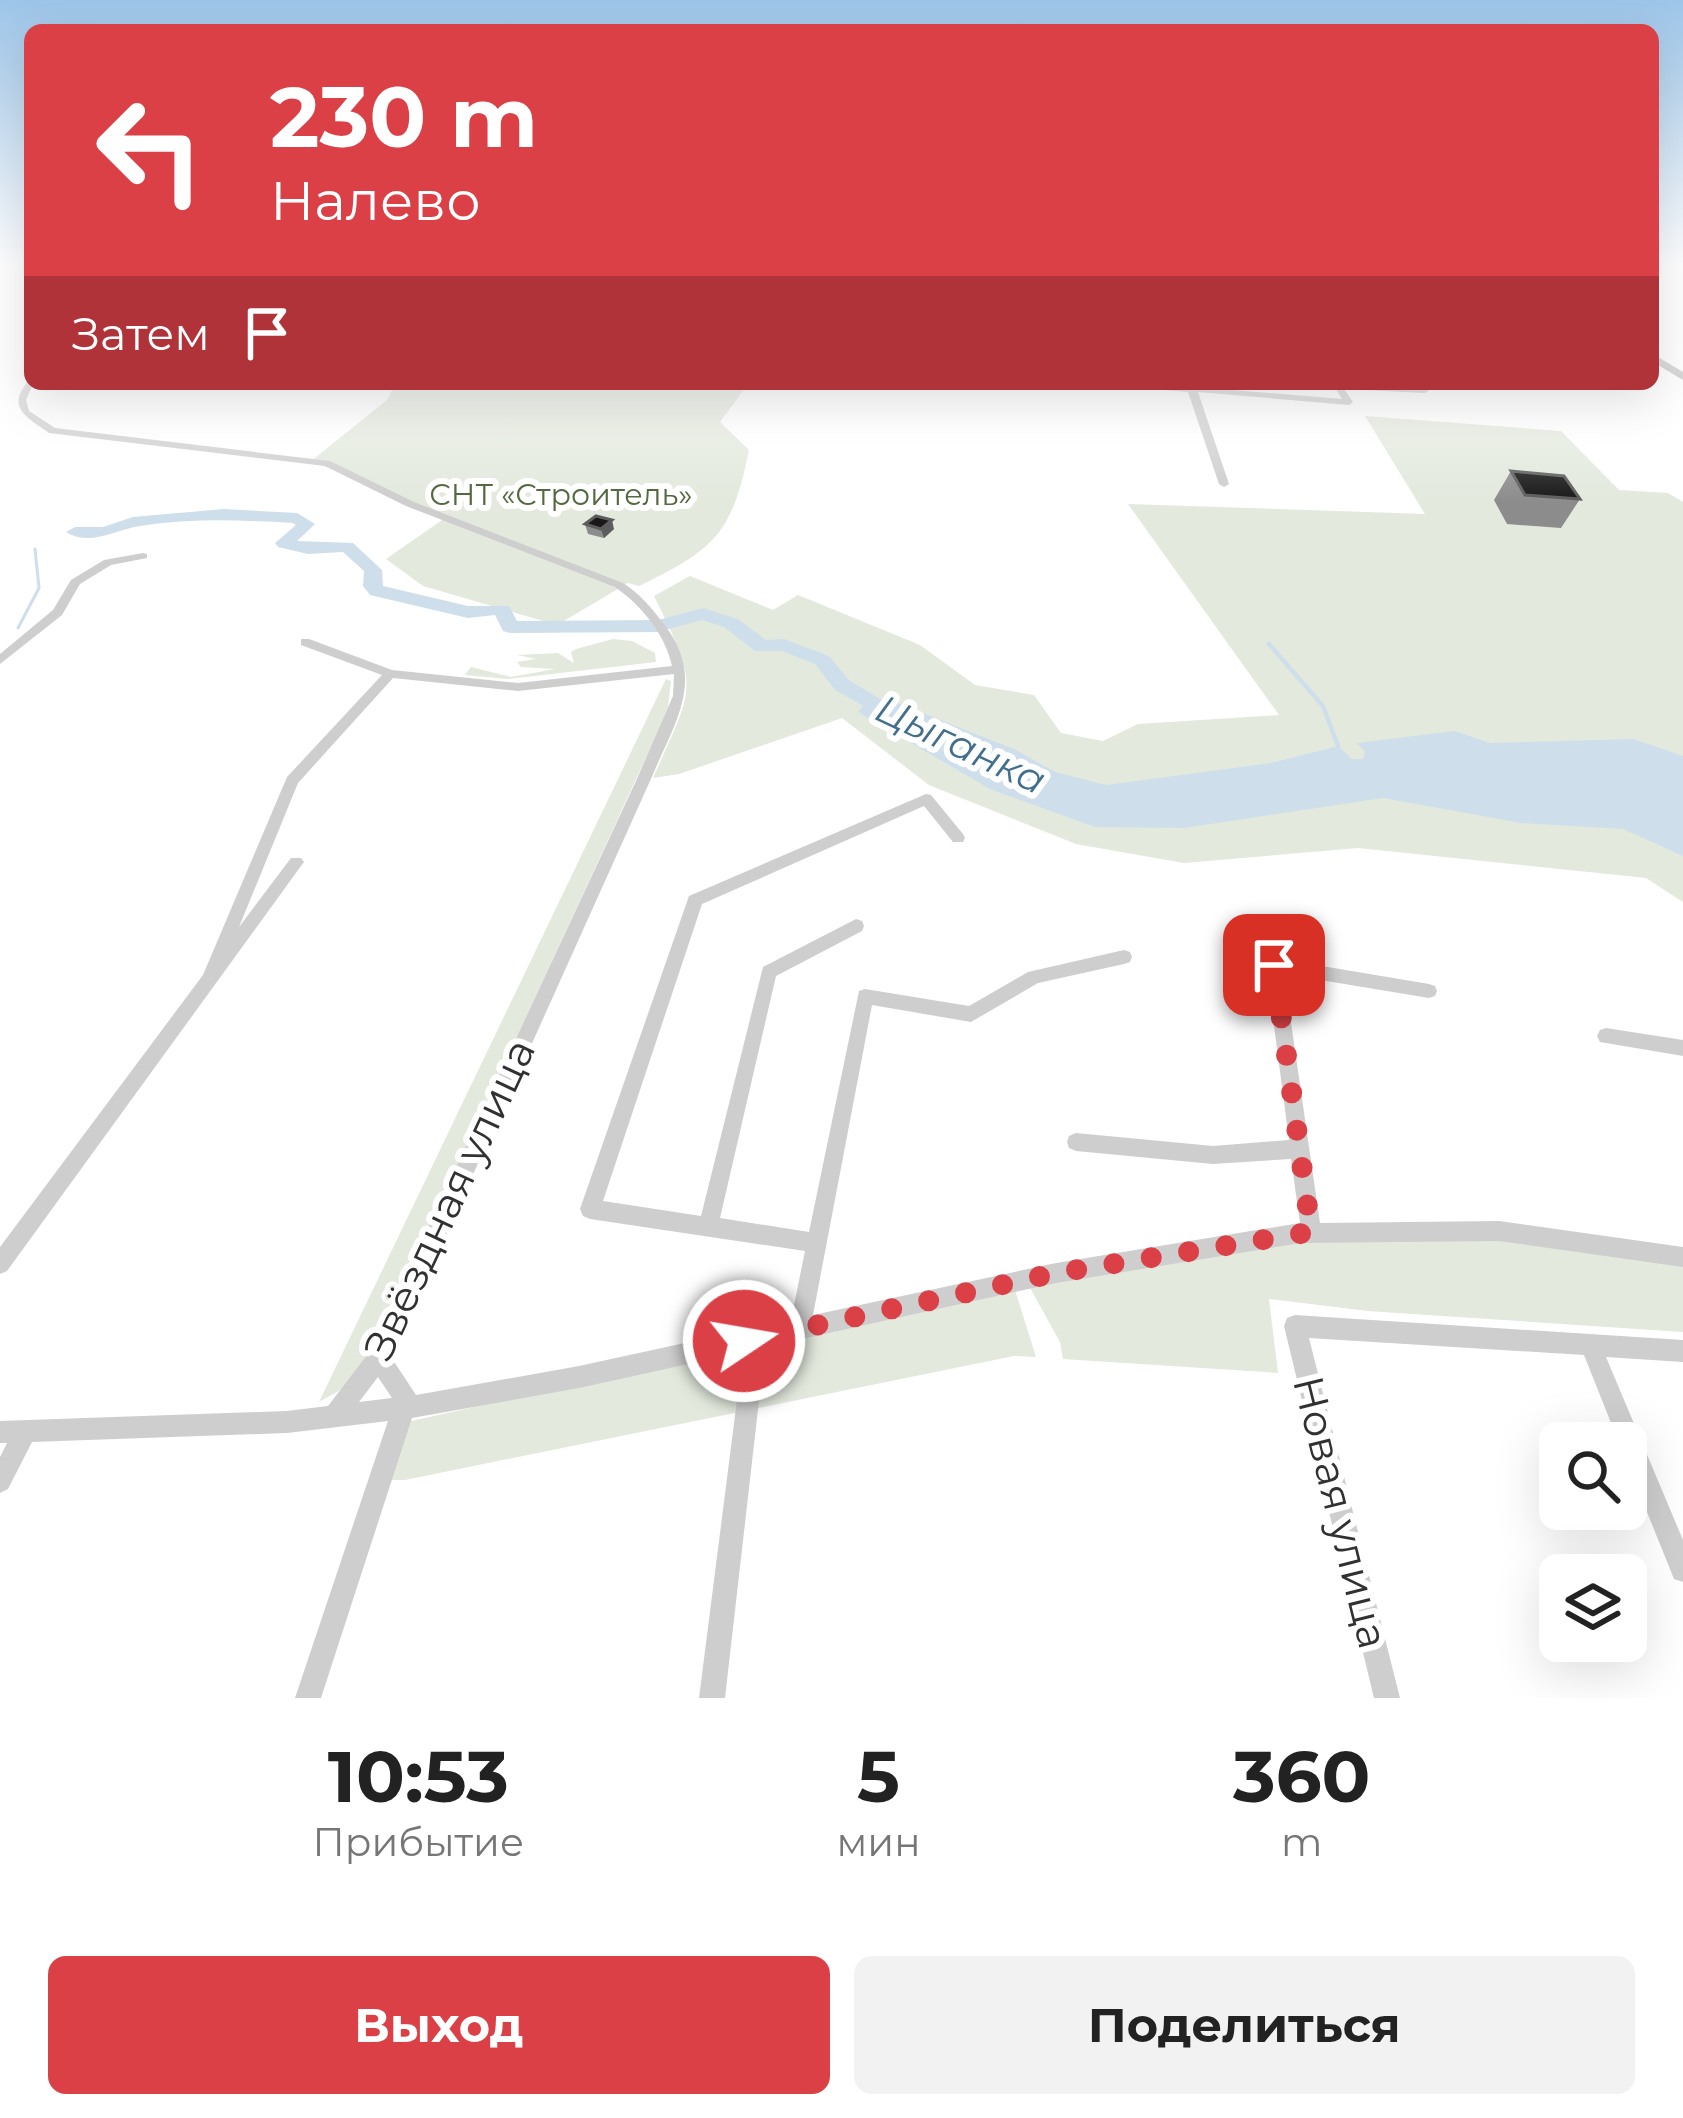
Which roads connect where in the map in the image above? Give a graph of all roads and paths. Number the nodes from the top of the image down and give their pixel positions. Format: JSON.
{"nodes":[{"id":1,"x":26,"y":390,"type":"edge"},
{"id":2,"x":1192,"y":390,"type":"edge"},
{"id":3,"x":1205,"y":390,"type":"edge"},
{"id":4,"x":1341,"y":390,"type":"edge"},
{"id":5,"x":1224,"y":484,"type":"dead end"},
{"id":6,"x":142,"y":556,"type":"dead end"},
{"id":7,"x":305,"y":642,"type":"dead end"},
{"id":8,"x":0,"y":660,"type":"edge"},
{"id":9,"x":680,"y":669,"type":"junction"},
{"id":10,"x":389,"y":674,"type":"junction"},
{"id":11,"x":958,"y":838,"type":"dead end"},
{"id":12,"x":296,"y":862,"type":"dead end"},
{"id":13,"x":856,"y":926,"type":"dead end"},
{"id":14,"x":1124,"y":957,"type":"dead end"},
{"id":15,"x":211,"y":975,"type":"junction"},
{"id":16,"x":1429,"y":991,"type":"dead end"},
{"id":17,"x":1606,"y":1036,"type":"dead end"},
{"id":18,"x":1683,"y":1048,"type":"edge"},
{"id":19,"x":1076,"y":1142,"type":"dead end"},
{"id":20,"x":1300,"y":1149,"type":"junction"},
{"id":21,"x":708,"y":1227,"type":"junction"},
{"id":22,"x":1311,"y":1232,"type":"junction"},
{"id":23,"x":817,"y":1243,"type":"junction"},
{"id":24,"x":1683,"y":1257,"type":"edge"},
{"id":25,"x":0,"y":1264,"type":"edge"},
{"id":26,"x":800,"y":1329,"type":"junction"},
{"id":27,"x":744,"y":1341,"type":"junction"},
{"id":28,"x":1590,"y":1344,"type":"junction"},
{"id":29,"x":1683,"y":1352,"type":"edge"},
{"id":30,"x":379,"y":1358,"type":"junction"},
{"id":31,"x":408,"y":1407,"type":"junction"},
{"id":32,"x":334,"y":1416,"type":"junction"},
{"id":33,"x":13,"y":1432,"type":"edge"},
{"id":34,"x":0,"y":1481,"type":"edge"},
{"id":35,"x":1683,"y":1570,"type":"edge"},
{"id":36,"x":308,"y":1698,"type":"edge"},
{"id":37,"x":712,"y":1698,"type":"edge"},
{"id":38,"x":1387,"y":1698,"type":"edge"}],
"edges":[{"from":1,"to":9,"type":"street","name":"Звёздная улица"},
{"from":2,"to":5,"type":"street"},
{"from":3,"to":4,"type":"street"},
{"from":6,"to":8,"type":"street"},
{"from":7,"to":10,"type":"street"},
{"from":9,"to":10,"type":"street"},
{"from":9,"to":30,"type":"street","name":"Звёздная улица"},
{"from":10,"to":15,"type":"street"},
{"from":11,"to":21,"type":"street"},
{"from":12,"to":15,"type":"street"},
{"from":13,"to":21,"type":"street"},
{"from":14,"to":23,"type":"street"},
{"from":15,"to":25,"type":"street"},
{"from":16,"to":20,"type":"street"},
{"from":17,"to":18,"type":"street"},
{"from":19,"to":20,"type":"street"},
{"from":20,"to":22,"type":"street"},
{"from":21,"to":23,"type":"street"},
{"from":22,"to":24,"type":"street","name":"Звёздная улица"},
{"from":22,"to":26,"type":"street","name":"Звёздная улица"},
{"from":23,"to":26,"type":"street"},
{"from":26,"to":27,"type":"street","name":"Звёздная улица"},
{"from":27,"to":31,"type":"street","name":"Звёздная улица"},
{"from":27,"to":37,"type":"street"},
{"from":28,"to":29,"type":"street"},
{"from":28,"to":35,"type":"street"},
{"from":28,"to":38,"type":"street","name":"Новая улица"},
{"from":30,"to":31,"type":"street"},
{"from":30,"to":32,"type":"street","name":"Звёздная улица"},
{"from":31,"to":32,"type":"street","name":"Звёздная улица"},
{"from":31,"to":36,"type":"street"},
{"from":32,"to":33,"type":"street"},
{"from":33,"to":34,"type":"street"}]}
